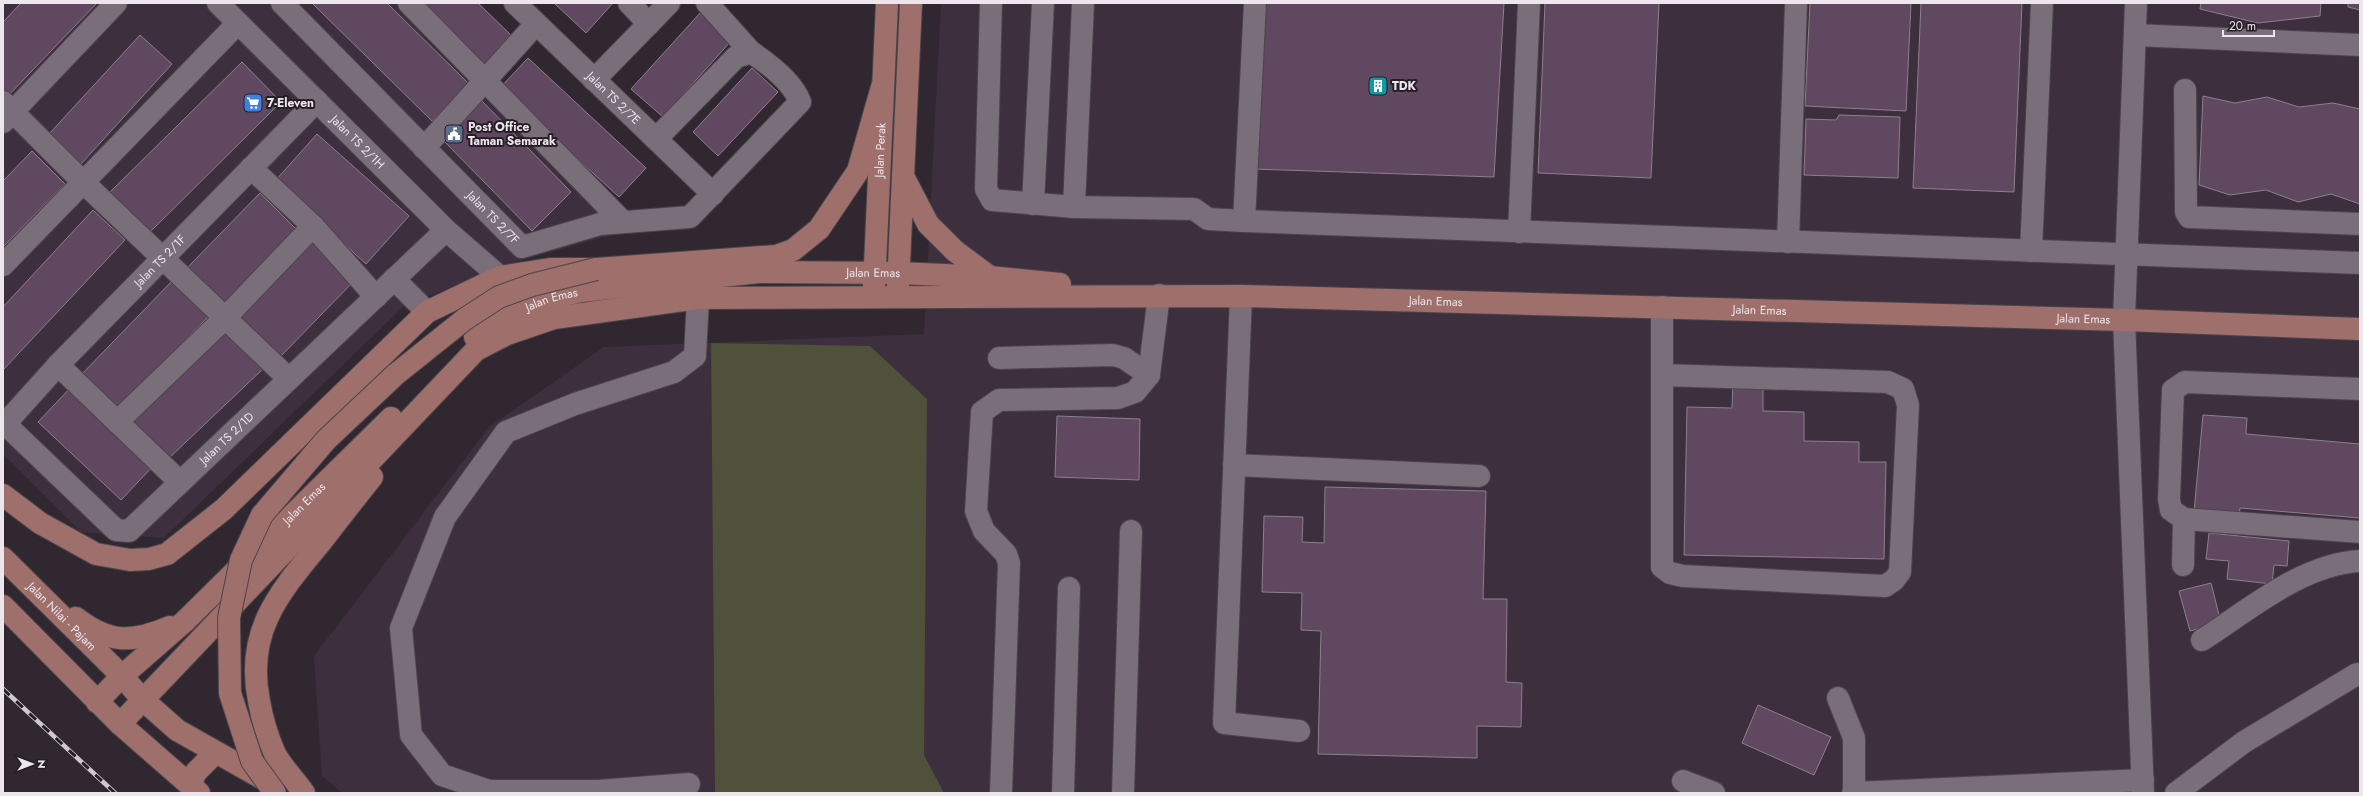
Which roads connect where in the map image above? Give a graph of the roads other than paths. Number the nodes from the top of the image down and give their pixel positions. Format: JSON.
{"nodes":[{"id":1,"x":116,"y":3,"type":"edge"},
{"id":2,"x":218,"y":3,"type":"edge"},
{"id":3,"x":282,"y":3,"type":"edge"},
{"id":4,"x":409,"y":3,"type":"edge"},
{"id":5,"x":515,"y":3,"type":"edge"},
{"id":6,"x":629,"y":3,"type":"edge"},
{"id":7,"x":669,"y":3,"type":"edge"},
{"id":8,"x":707,"y":3,"type":"edge"},
{"id":9,"x":887,"y":3,"type":"edge"},
{"id":10,"x":911,"y":3,"type":"edge"},
{"id":11,"x":991,"y":3,"type":"edge"},
{"id":12,"x":1043,"y":3,"type":"edge"},
{"id":13,"x":1083,"y":3,"type":"edge"},
{"id":14,"x":1255,"y":3,"type":"edge"},
{"id":15,"x":1528,"y":3,"type":"edge"},
{"id":16,"x":1796,"y":3,"type":"edge"},
{"id":17,"x":2042,"y":3,"type":"edge"},
{"id":18,"x":2136,"y":3,"type":"edge"},
{"id":19,"x":238,"y":22,"type":"junction"},
{"id":20,"x":536,"y":24,"type":"junction"},
{"id":21,"x":649,"y":24,"type":"junction"},
{"id":22,"x":2135,"y":35,"type":"junction"},
{"id":23,"x":2360,"y":45,"type":"edge"},
{"id":24,"x":752,"y":52,"type":"junction"},
{"id":25,"x":486,"y":79,"type":"junction"},
{"id":26,"x":594,"y":80,"type":"junction"},
{"id":27,"x":882,"y":88,"type":"junction"},
{"id":28,"x":2185,"y":90,"type":"dead end"},
{"id":29,"x":317,"y":101,"type":"junction"},
{"id":30,"x":6,"y":112,"type":"edge"},
{"id":31,"x":656,"y":139,"type":"junction"},
{"id":32,"x":424,"y":148,"type":"junction"},
{"id":33,"x":251,"y":168,"type":"junction"},
{"id":34,"x":903,"y":175,"type":"junction"},
{"id":35,"x":83,"y":182,"type":"junction"},
{"id":36,"x":713,"y":194,"type":"junction"},
{"id":37,"x":1033,"y":204,"type":"junction"},
{"id":38,"x":1074,"y":207,"type":"junction"},
{"id":39,"x":1244,"y":221,"type":"junction"},
{"id":40,"x":623,"y":222,"type":"junction"},
{"id":41,"x":2360,"y":224,"type":"edge"},
{"id":42,"x":313,"y":226,"type":"junction"},
{"id":43,"x":446,"y":230,"type":"junction"},
{"id":44,"x":1519,"y":232,"type":"junction"},
{"id":45,"x":1788,"y":242,"type":"junction"},
{"id":46,"x":2031,"y":251,"type":"junction"},
{"id":47,"x":2127,"y":255,"type":"junction"},
{"id":48,"x":163,"y":258,"type":"junction"},
{"id":49,"x":2360,"y":263,"type":"edge"},
{"id":50,"x":3,"y":265,"type":"edge"},
{"id":51,"x":596,"y":269,"type":"junction"},
{"id":52,"x":874,"y":272,"type":"junction"},
{"id":53,"x":898,"y":272,"type":"junction"},
{"id":54,"x":500,"y":276,"type":"junction"},
{"id":55,"x":990,"y":276,"type":"junction"},
{"id":56,"x":394,"y":279,"type":"junction"},
{"id":57,"x":1159,"y":295,"type":"junction"},
{"id":58,"x":1241,"y":296,"type":"junction"},
{"id":59,"x":376,"y":297,"type":"junction"},
{"id":60,"x":897,"y":297,"type":"junction"},
{"id":61,"x":698,"y":298,"type":"junction"},
{"id":62,"x":874,"y":298,"type":"junction"},
{"id":63,"x":1662,"y":307,"type":"junction"},
{"id":64,"x":427,"y":312,"type":"junction"},
{"id":65,"x":225,"y":318,"type":"junction"},
{"id":66,"x":2124,"y":320,"type":"junction"},
{"id":67,"x":2360,"y":330,"type":"edge"},
{"id":68,"x":507,"y":334,"type":"junction"},
{"id":69,"x":999,"y":358,"type":"dead end"},
{"id":70,"x":58,"y":365,"type":"junction"},
{"id":71,"x":1149,"y":375,"type":"junction"},
{"id":72,"x":1662,"y":375,"type":"junction"},
{"id":73,"x":289,"y":379,"type":"junction"},
{"id":74,"x":2360,"y":389,"type":"edge"},
{"id":75,"x":117,"y":422,"type":"junction"},
{"id":76,"x":4,"y":423,"type":"edge"},
{"id":77,"x":1234,"y":465,"type":"junction"},
{"id":78,"x":1479,"y":476,"type":"dead end"},
{"id":79,"x":180,"y":482,"type":"junction"},
{"id":80,"x":3,"y":495,"type":"edge"},
{"id":81,"x":2184,"y":519,"type":"junction"},
{"id":82,"x":1131,"y":531,"type":"dead end"},
{"id":83,"x":2360,"y":532,"type":"edge"},
{"id":84,"x":2360,"y":561,"type":"edge"},
{"id":85,"x":10,"y":565,"type":"edge"},
{"id":86,"x":2183,"y":566,"type":"dead end"},
{"id":87,"x":1069,"y":588,"type":"dead end"},
{"id":88,"x":3,"y":606,"type":"edge"},
{"id":89,"x":185,"y":621,"type":"junction"},
{"id":90,"x":2202,"y":640,"type":"dead end"},
{"id":91,"x":2357,"y":674,"type":"dead end"},
{"id":92,"x":122,"y":676,"type":"junction"},
{"id":93,"x":1838,"y":698,"type":"dead end"},
{"id":94,"x":142,"y":699,"type":"junction"},
{"id":95,"x":97,"y":702,"type":"junction"},
{"id":96,"x":120,"y":724,"type":"junction"},
{"id":97,"x":1299,"y":730,"type":"dead end"},
{"id":98,"x":215,"y":752,"type":"junction"},
{"id":99,"x":1684,"y":781,"type":"dead end"},
{"id":100,"x":689,"y":784,"type":"dead end"},
{"id":101,"x":2143,"y":786,"type":"edge"},
{"id":102,"x":195,"y":789,"type":"edge"},
{"id":103,"x":1853,"y":792,"type":"edge"},
{"id":104,"x":275,"y":793,"type":"edge"},
{"id":105,"x":283,"y":793,"type":"edge"},
{"id":106,"x":304,"y":793,"type":"edge"},
{"id":107,"x":1001,"y":793,"type":"edge"},
{"id":108,"x":1063,"y":793,"type":"edge"},
{"id":109,"x":1123,"y":793,"type":"edge"},
{"id":110,"x":1714,"y":793,"type":"edge"},
{"id":111,"x":2176,"y":793,"type":"edge"}],
"edges":[{"from":1,"to":30,"type":"street"},
{"from":2,"to":19,"type":"street","name":"Jalan TS 2/1H"},
{"from":3,"to":32,"type":"street","name":"Jalan TS 2/7F"},
{"from":4,"to":25,"type":"street"},
{"from":5,"to":20,"type":"street","name":"Jalan TS 2/7E"},
{"from":6,"to":21,"type":"street"},
{"from":7,"to":21,"type":"street"},
{"from":8,"to":24,"type":"street"},
{"from":9,"to":27,"type":"main road","name":"Jalan Perak"},
{"from":10,"to":34,"type":"main road","name":"Jalan Perak"},
{"from":11,"to":37,"type":"street"},
{"from":12,"to":37,"type":"street"},
{"from":13,"to":38,"type":"street"},
{"from":14,"to":39,"type":"street"},
{"from":15,"to":44,"type":"street"},
{"from":16,"to":45,"type":"street"},
{"from":17,"to":46,"type":"street"},
{"from":18,"to":22,"type":"street"},
{"from":19,"to":29,"type":"street","name":"Jalan TS 2/1H"},
{"from":19,"to":35,"type":"street"},
{"from":20,"to":25,"type":"street"},
{"from":20,"to":26,"type":"street","name":"Jalan TS 2/7E"},
{"from":21,"to":26,"type":"street"},
{"from":22,"to":23,"type":"street"},
{"from":22,"to":47,"type":"street"},
{"from":24,"to":31,"type":"street"},
{"from":24,"to":36,"type":"street","name":"Jalan TS 2/7F"},
{"from":25,"to":32,"type":"street"},
{"from":25,"to":40,"type":"street"},
{"from":26,"to":31,"type":"street","name":"Jalan TS 2/7E"},
{"from":27,"to":51,"type":"main road"},
{"from":27,"to":52,"type":"main road","name":"Jalan Perak"},
{"from":28,"to":41,"type":"street"},
{"from":29,"to":33,"type":"street","name":"Jalan TS 2/1F"},
{"from":29,"to":43,"type":"street","name":"Jalan TS 2/1H"},
{"from":30,"to":35,"type":"street"},
{"from":31,"to":36,"type":"street","name":"Jalan TS 2/7E"},
{"from":32,"to":40,"type":"street","name":"Jalan TS 2/7F"},
{"from":33,"to":42,"type":"street"},
{"from":33,"to":48,"type":"street","name":"Jalan TS 2/1F"},
{"from":34,"to":53,"type":"main road","name":"Jalan Perak"},
{"from":34,"to":55,"type":"main road"},
{"from":35,"to":48,"type":"street"},
{"from":35,"to":50,"type":"street"},
{"from":36,"to":40,"type":"street","name":"Jalan TS 2/7F"},
{"from":37,"to":38,"type":"street"},
{"from":38,"to":39,"type":"street"},
{"from":39,"to":44,"type":"street"},
{"from":42,"to":59,"type":"street"},
{"from":42,"to":65,"type":"street"},
{"from":43,"to":54,"type":"street","name":"Jalan TS 2/1H"},
{"from":43,"to":56,"type":"street","name":"Jalan TS 2/1D"},
{"from":44,"to":45,"type":"street"},
{"from":45,"to":46,"type":"street"},
{"from":46,"to":47,"type":"street"},
{"from":47,"to":49,"type":"street"},
{"from":47,"to":66,"type":"street"},
{"from":48,"to":65,"type":"street"},
{"from":48,"to":70,"type":"street","name":"Jalan TS 2/1F"},
{"from":51,"to":54,"type":"main road"},
{"from":51,"to":104,"type":"main road","bridge":true},
{"from":52,"to":53,"type":"main road","name":"Jalan Emas"},
{"from":52,"to":62,"type":"main road","name":"Jalan Perak"},
{"from":52,"to":89,"type":"main road","name":"Jalan Emas"},
{"from":53,"to":55,"type":"main road","name":"Jalan Emas"},
{"from":53,"to":60,"type":"main road","name":"Jalan Perak"},
{"from":54,"to":64,"type":"main road"},
{"from":55,"to":57,"type":"main road","name":"Jalan Emas"},
{"from":56,"to":59,"type":"street","name":"Jalan TS 2/1D"},
{"from":56,"to":64,"type":"street"},
{"from":57,"to":58,"type":"main road","name":"Jalan Emas"},
{"from":57,"to":60,"type":"main road","name":"Jalan Emas"},
{"from":57,"to":71,"type":"street"},
{"from":58,"to":63,"type":"main road","name":"Jalan Emas"},
{"from":58,"to":77,"type":"street"},
{"from":59,"to":73,"type":"street","name":"Jalan TS 2/1D"},
{"from":60,"to":62,"type":"main road","name":"Jalan Emas"},
{"from":61,"to":62,"type":"main road","name":"Jalan Emas"},
{"from":61,"to":68,"type":"main road","name":"Jalan Emas"},
{"from":61,"to":100,"type":"street"},
{"from":63,"to":66,"type":"main road","name":"Jalan Emas"},
{"from":63,"to":72,"type":"street"},
{"from":64,"to":80,"type":"main road"},
{"from":65,"to":73,"type":"street"},
{"from":65,"to":75,"type":"street"},
{"from":66,"to":67,"type":"main road","name":"Jalan Emas"},
{"from":66,"to":101,"type":"street"},
{"from":68,"to":94,"type":"main road","name":"Jalan Emas"},
{"from":68,"to":106,"type":"main road"},
{"from":69,"to":71,"type":"street"},
{"from":70,"to":75,"type":"street"},
{"from":70,"to":76,"type":"street","name":"Jalan TS 2/1F"},
{"from":71,"to":107,"type":"street"},
{"from":72,"to":72,"type":"street"},
{"from":73,"to":79,"type":"street","name":"Jalan TS 2/1D"},
{"from":74,"to":81,"type":"street"},
{"from":75,"to":79,"type":"street"},
{"from":76,"to":79,"type":"street","name":"Jalan TS 2/1D"},
{"from":77,"to":78,"type":"street"},
{"from":77,"to":97,"type":"street"},
{"from":81,"to":83,"type":"street"},
{"from":81,"to":86,"type":"street"},
{"from":82,"to":109,"type":"street"},
{"from":84,"to":90,"type":"street"},
{"from":85,"to":89,"type":"main road"},
{"from":85,"to":92,"type":"main road","name":"Jalan Nilai - Pajam"},
{"from":87,"to":108,"type":"street"},
{"from":88,"to":95,"type":"main road"},
{"from":89,"to":92,"type":"main road","name":"Jalan Emas"},
{"from":91,"to":111,"type":"street"},
{"from":92,"to":94,"type":"main road","name":"Jalan Nilai - Pajam"},
{"from":92,"to":95,"type":"main road","name":"Jalan Emas"},
{"from":93,"to":103,"type":"street"},
{"from":94,"to":96,"type":"main road","name":"Jalan Emas"},
{"from":94,"to":98,"type":"main road","name":"Jalan Nilai - Pajam"},
{"from":95,"to":96,"type":"main road"},
{"from":96,"to":102,"type":"main road"},
{"from":98,"to":102,"type":"main road"},
{"from":98,"to":105,"type":"main road","name":"Jalan Nilai - Pajam"},
{"from":99,"to":110,"type":"street"},
{"from":101,"to":103,"type":"street"}]}
